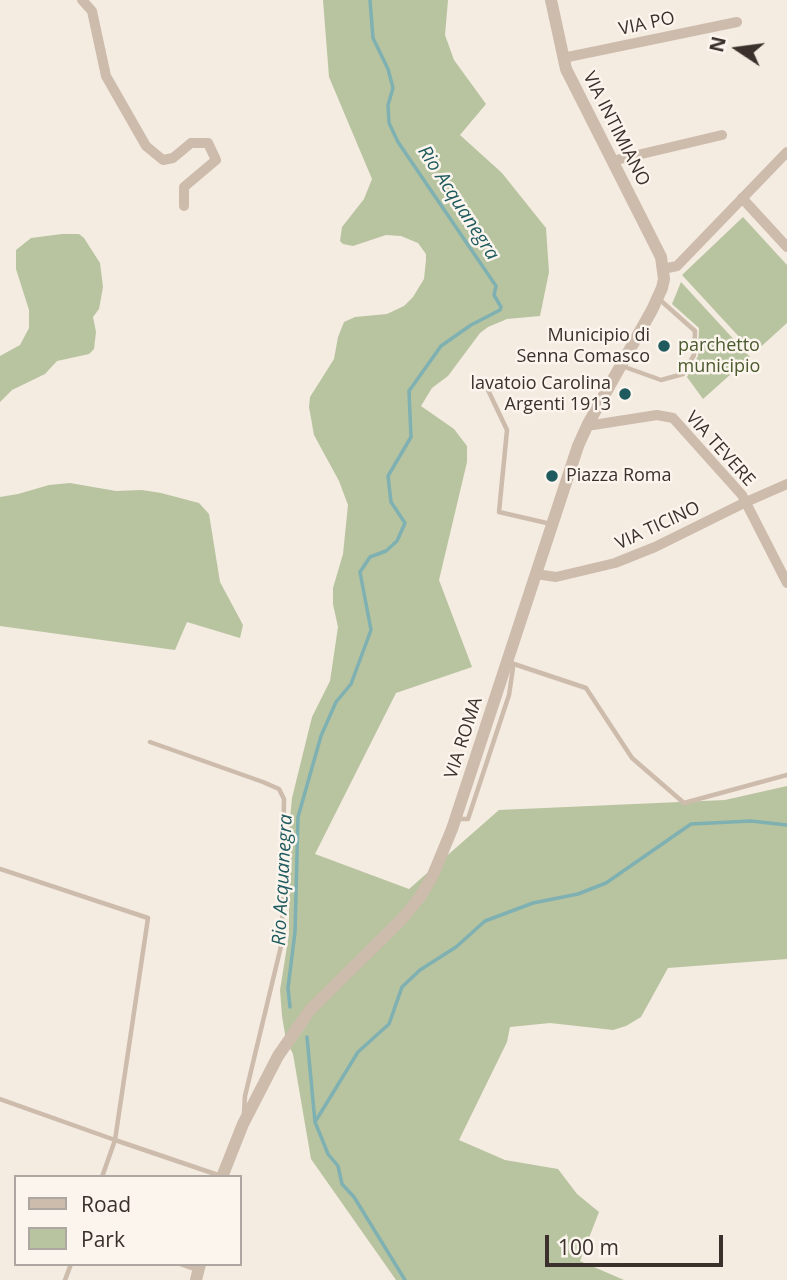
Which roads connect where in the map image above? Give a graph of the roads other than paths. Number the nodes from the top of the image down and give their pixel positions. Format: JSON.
{"nodes":[{"id":1,"x":82,"y":0,"type":"edge"},
{"id":2,"x":551,"y":0,"type":"edge"},
{"id":3,"x":737,"y":22,"type":"dead end"},
{"id":4,"x":562,"y":58,"type":"junction"},
{"id":5,"x":722,"y":135,"type":"dead end"},
{"id":6,"x":787,"y":152,"type":"edge"},
{"id":7,"x":612,"y":162,"type":"junction"},
{"id":8,"x":742,"y":198,"type":"junction"},
{"id":9,"x":184,"y":206,"type":"dead end"},
{"id":10,"x":787,"y":247,"type":"edge"},
{"id":11,"x":663,"y":269,"type":"junction"},
{"id":12,"x":658,"y":299,"type":"junction"},
{"id":13,"x":621,"y":365,"type":"junction"},
{"id":14,"x":488,"y":390,"type":"dead end"},
{"id":15,"x":588,"y":424,"type":"junction"},
{"id":16,"x":787,"y":484,"type":"edge"},
{"id":17,"x":746,"y":502,"type":"junction"},
{"id":18,"x":552,"y":525,"type":"junction"},
{"id":19,"x":536,"y":574,"type":"junction"},
{"id":20,"x":787,"y":583,"type":"edge"},
{"id":21,"x":508,"y":661,"type":"junction"},
{"id":22,"x":150,"y":741,"type":"dead end"},
{"id":23,"x":787,"y":775,"type":"edge"},
{"id":24,"x":0,"y":869,"type":"edge"},
{"id":25,"x":0,"y":1099,"type":"edge"},
{"id":26,"x":243,"y":1124,"type":"junction"},
{"id":27,"x":115,"y":1140,"type":"junction"},
{"id":28,"x":103,"y":1175,"type":"edge"},
{"id":29,"x":219,"y":1175,"type":"edge"},
{"id":30,"x":222,"y":1175,"type":"edge"}],
"edges":[{"from":1,"to":9,"type":"street"},
{"from":2,"to":4,"type":"street","name":"VIA INTIMIANO"},
{"from":3,"to":4,"type":"street","name":"VIA PO"},
{"from":4,"to":7,"type":"street","name":"VIA INTIMIANO"},
{"from":5,"to":7,"type":"street"},
{"from":6,"to":8,"type":"street"},
{"from":7,"to":11,"type":"street","name":"VIA INTIMIANO"},
{"from":8,"to":10,"type":"street"},
{"from":8,"to":11,"type":"street"},
{"from":11,"to":12,"type":"street","name":"VIA ROMA"},
{"from":12,"to":13,"type":"street","name":"VIA ROMA"},
{"from":12,"to":13,"type":"lane"},
{"from":13,"to":15,"type":"street","name":"VIA ROMA"},
{"from":14,"to":18,"type":"lane"},
{"from":15,"to":17,"type":"street","name":"VIA TEVERE"},
{"from":15,"to":18,"type":"street","name":"VIA ROMA"},
{"from":16,"to":17,"type":"street","name":"VIA TICINO"},
{"from":17,"to":19,"type":"street","name":"VIA TICINO"},
{"from":17,"to":20,"type":"street"},
{"from":18,"to":19,"type":"street","name":"VIA ROMA"},
{"from":19,"to":21,"type":"street","name":"VIA ROMA"},
{"from":21,"to":23,"type":"lane"},
{"from":21,"to":26,"type":"street","name":"VIA ROMA"},
{"from":22,"to":26,"type":"lane"},
{"from":24,"to":27,"type":"lane"},
{"from":25,"to":27,"type":"lane"},
{"from":26,"to":30,"type":"street","name":"VIA ROMA"},
{"from":27,"to":28,"type":"lane"},
{"from":27,"to":29,"type":"lane"}]}
